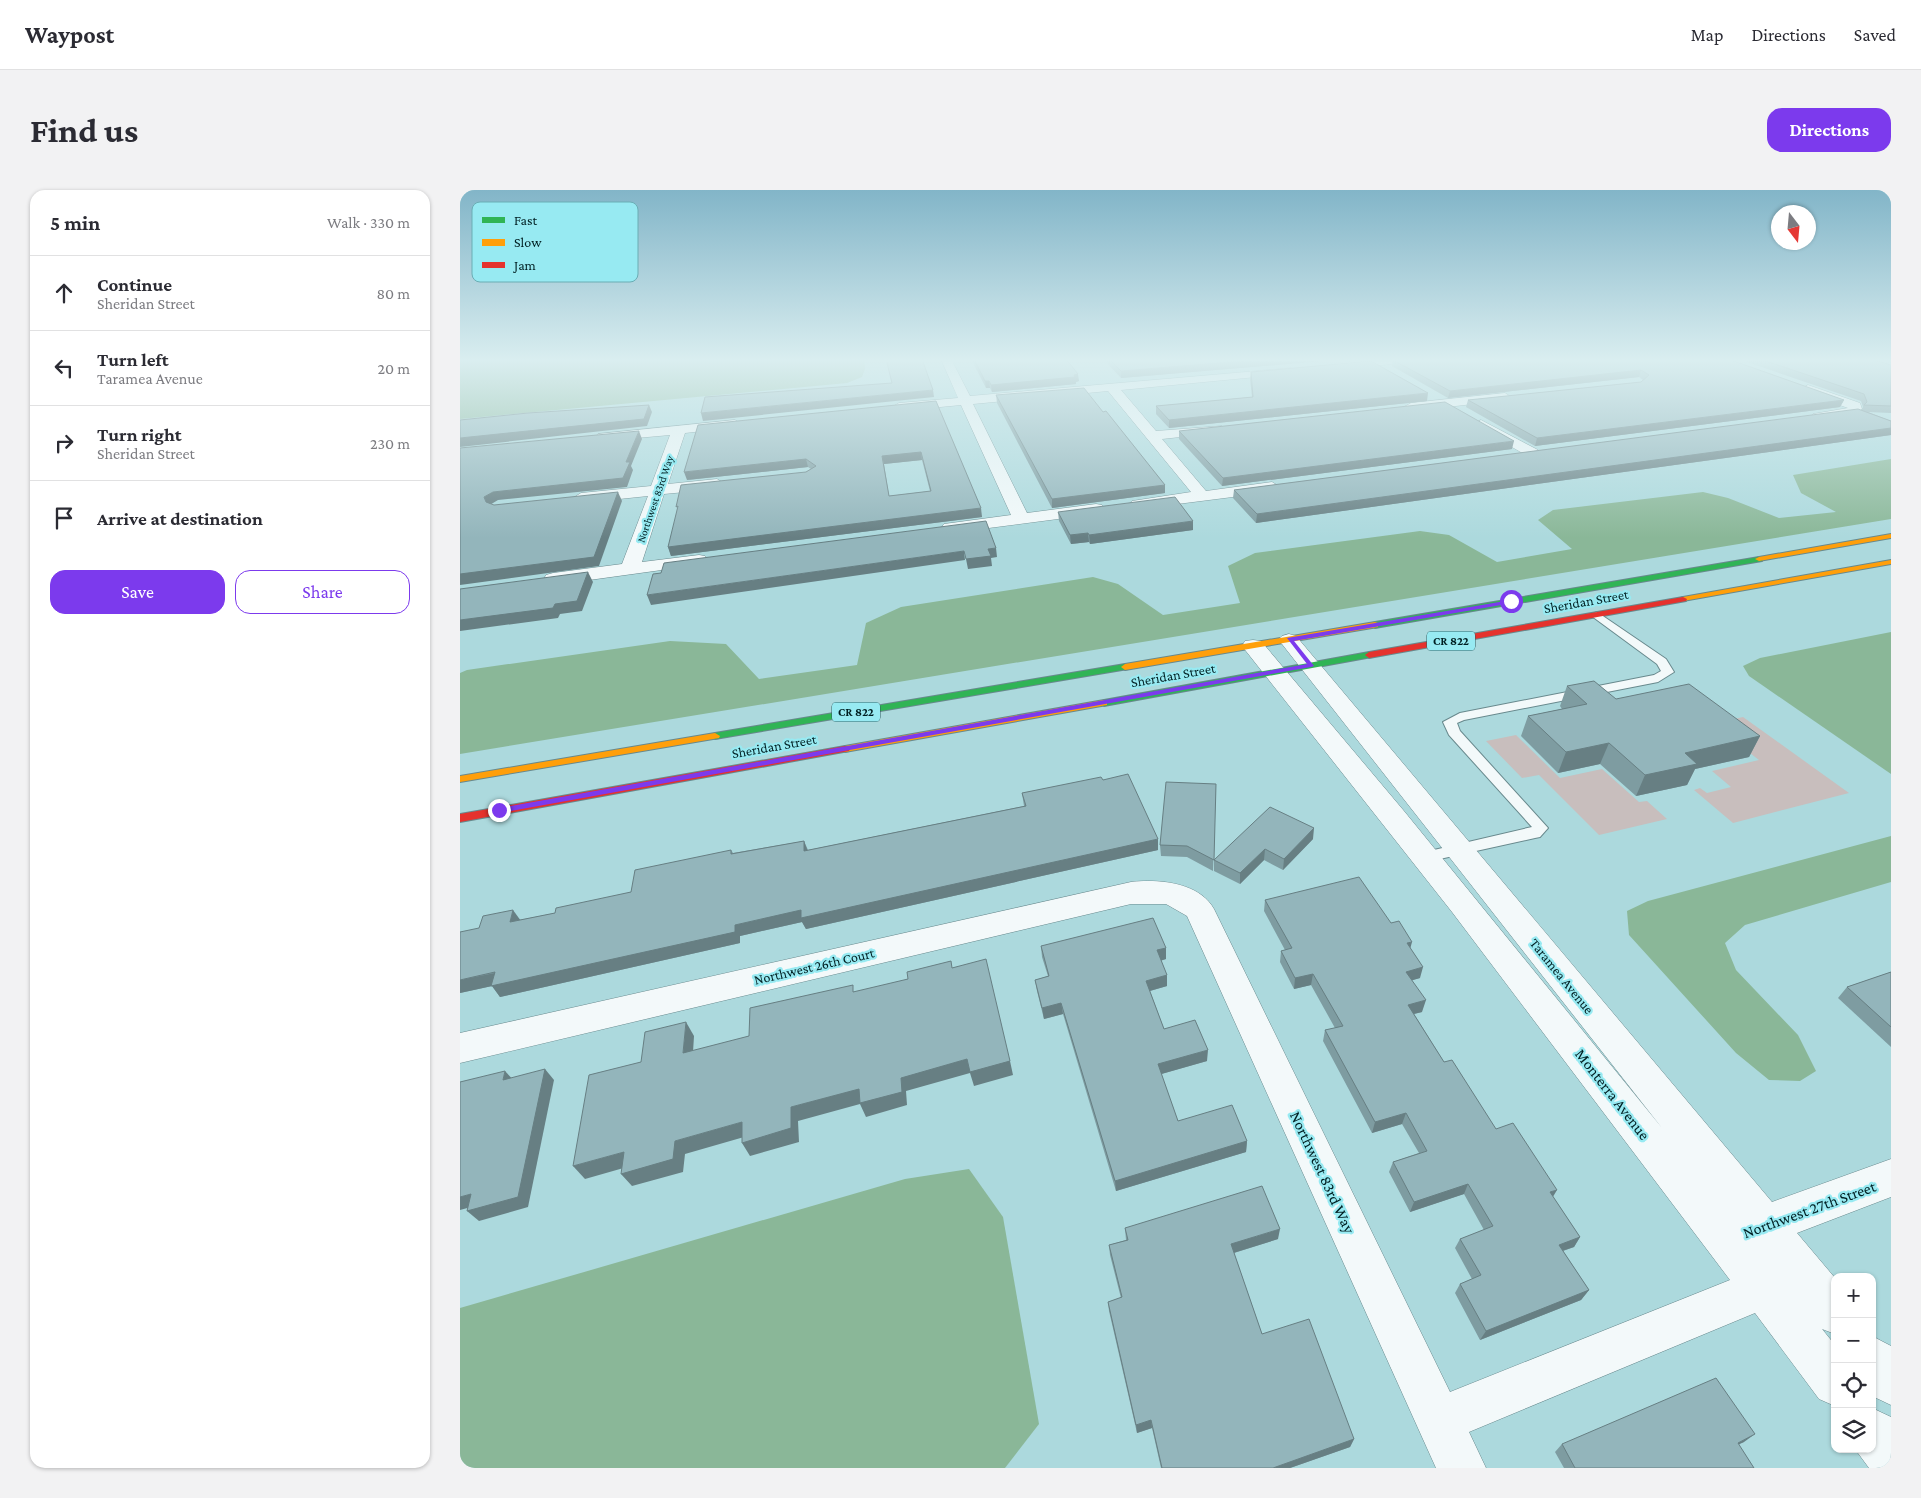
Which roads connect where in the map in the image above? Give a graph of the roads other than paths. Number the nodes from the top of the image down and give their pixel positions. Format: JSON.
{"nodes":[{"id":1,"x":973,"y":419,"type":"edge"},
{"id":2,"x":1137,"y":419,"type":"edge"},
{"id":3,"x":1473,"y":419,"type":"edge"},
{"id":4,"x":748,"y":422,"type":"edge"},
{"id":5,"x":1230,"y":428,"type":"edge"},
{"id":6,"x":679,"y":430,"type":"junction"},
{"id":7,"x":1151,"y":436,"type":"junction"},
{"id":8,"x":593,"y":438,"type":"edge"},
{"id":9,"x":1552,"y":450,"type":"edge"},
{"id":10,"x":1532,"y":453,"type":"junction"},
{"id":11,"x":1503,"y":456,"type":"edge"},
{"id":12,"x":728,"y":482,"type":"edge"},
{"id":13,"x":1289,"y":485,"type":"edge"},
{"id":14,"x":658,"y":490,"type":"junction"},
{"id":15,"x":1202,"y":496,"type":"junction"},
{"id":16,"x":564,"y":500,"type":"edge"},
{"id":17,"x":1021,"y":519,"type":"junction"},
{"id":18,"x":933,"y":530,"type":"edge"},
{"id":19,"x":1891,"y":536,"type":"edge"},
{"id":20,"x":718,"y":558,"type":"edge"},
{"id":21,"x":1891,"y":562,"type":"edge"},
{"id":22,"x":630,"y":569,"type":"junction"},
{"id":23,"x":536,"y":581,"type":"edge"},
{"id":24,"x":1597,"y":615,"type":"junction"},
{"id":25,"x":1289,"y":640,"type":"junction"},
{"id":26,"x":1253,"y":646,"type":"junction"},
{"id":27,"x":1311,"y":666,"type":"junction"},
{"id":28,"x":1275,"y":672,"type":"junction"},
{"id":29,"x":460,"y":779,"type":"edge"},
{"id":30,"x":460,"y":818,"type":"edge"},
{"id":31,"x":1443,"y":853,"type":"junction"},
{"id":32,"x":1168,"y":892,"type":"joint"},
{"id":33,"x":1499,"y":950,"type":"joint"},
{"id":34,"x":460,"y":1048,"type":"edge"},
{"id":35,"x":1891,"y":1178,"type":"edge"},
{"id":36,"x":1745,"y":1232,"type":"junction"},
{"id":37,"x":1739,"y":1298,"type":"dead end"},
{"id":38,"x":1831,"y":1308,"type":"edge"},
{"id":39,"x":1876,"y":1363,"type":"edge"},
{"id":40,"x":1831,"y":1375,"type":"edge"},
{"id":41,"x":1891,"y":1382,"type":"edge"},
{"id":42,"x":1460,"y":1412,"type":"dead end"},
{"id":43,"x":1876,"y":1437,"type":"edge"},
{"id":44,"x":1891,"y":1457,"type":"edge"},
{"id":45,"x":1461,"y":1468,"type":"edge"}],
"edges":[{"from":1,"to":17,"type":"street"},
{"from":2,"to":7,"type":"street"},
{"from":3,"to":10,"type":"street"},
{"from":4,"to":6,"type":"street"},
{"from":5,"to":7,"type":"street"},
{"from":6,"to":8,"type":"street"},
{"from":6,"to":14,"type":"street","name":"Northwest 83rd Way"},
{"from":7,"to":15,"type":"street"},
{"from":9,"to":10,"type":"street"},
{"from":10,"to":11,"type":"street"},
{"from":12,"to":14,"type":"street"},
{"from":13,"to":15,"type":"street"},
{"from":14,"to":16,"type":"street"},
{"from":14,"to":22,"type":"street","name":"Northwest 83rd Way"},
{"from":15,"to":17,"type":"street"},
{"from":17,"to":18,"type":"street"},
{"from":19,"to":25,"type":"main road","name":"Sheridan Street","number":"CR 822"},
{"from":20,"to":22,"type":"street"},
{"from":21,"to":24,"type":"main road","name":"Sheridan Street","number":"CR 822"},
{"from":22,"to":23,"type":"street"},
{"from":24,"to":27,"type":"main road","name":"Sheridan Street","number":"CR 822"},
{"from":24,"to":31,"type":"lane"},
{"from":25,"to":26,"type":"main road","name":"Sheridan Street","number":"CR 822"},
{"from":25,"to":27,"type":"street","name":"Taramea Avenue"},
{"from":26,"to":28,"type":"street","name":"Taramea Avenue"},
{"from":26,"to":29,"type":"main road","name":"Sheridan Street","number":"CR 822"},
{"from":27,"to":28,"type":"main road","name":"Sheridan Street","number":"CR 822"},
{"from":27,"to":31,"type":"street","name":"Taramea Avenue"},
{"from":28,"to":30,"type":"main road","name":"Sheridan Street","number":"CR 822"},
{"from":28,"to":31,"type":"street","name":"Taramea Avenue"},
{"from":31,"to":33,"type":"street","name":"Taramea Avenue"},
{"from":31,"to":36,"type":"street","name":"Taramea Avenue"},
{"from":32,"to":34,"type":"street","name":"Northwest 26th Court"},
{"from":32,"to":45,"type":"street","name":"Northwest 83rd Way"},
{"from":33,"to":36,"type":"street","name":"Monterra Avenue"},
{"from":35,"to":36,"type":"street","name":"Northwest 27th Street"},
{"from":36,"to":38,"type":"street","name":"Taramea Avenue"},
{"from":36,"to":40,"type":"street","name":"Taramea Avenue"},
{"from":37,"to":42,"type":"street"},
{"from":39,"to":41,"type":"street"},
{"from":43,"to":44,"type":"street"}]}
